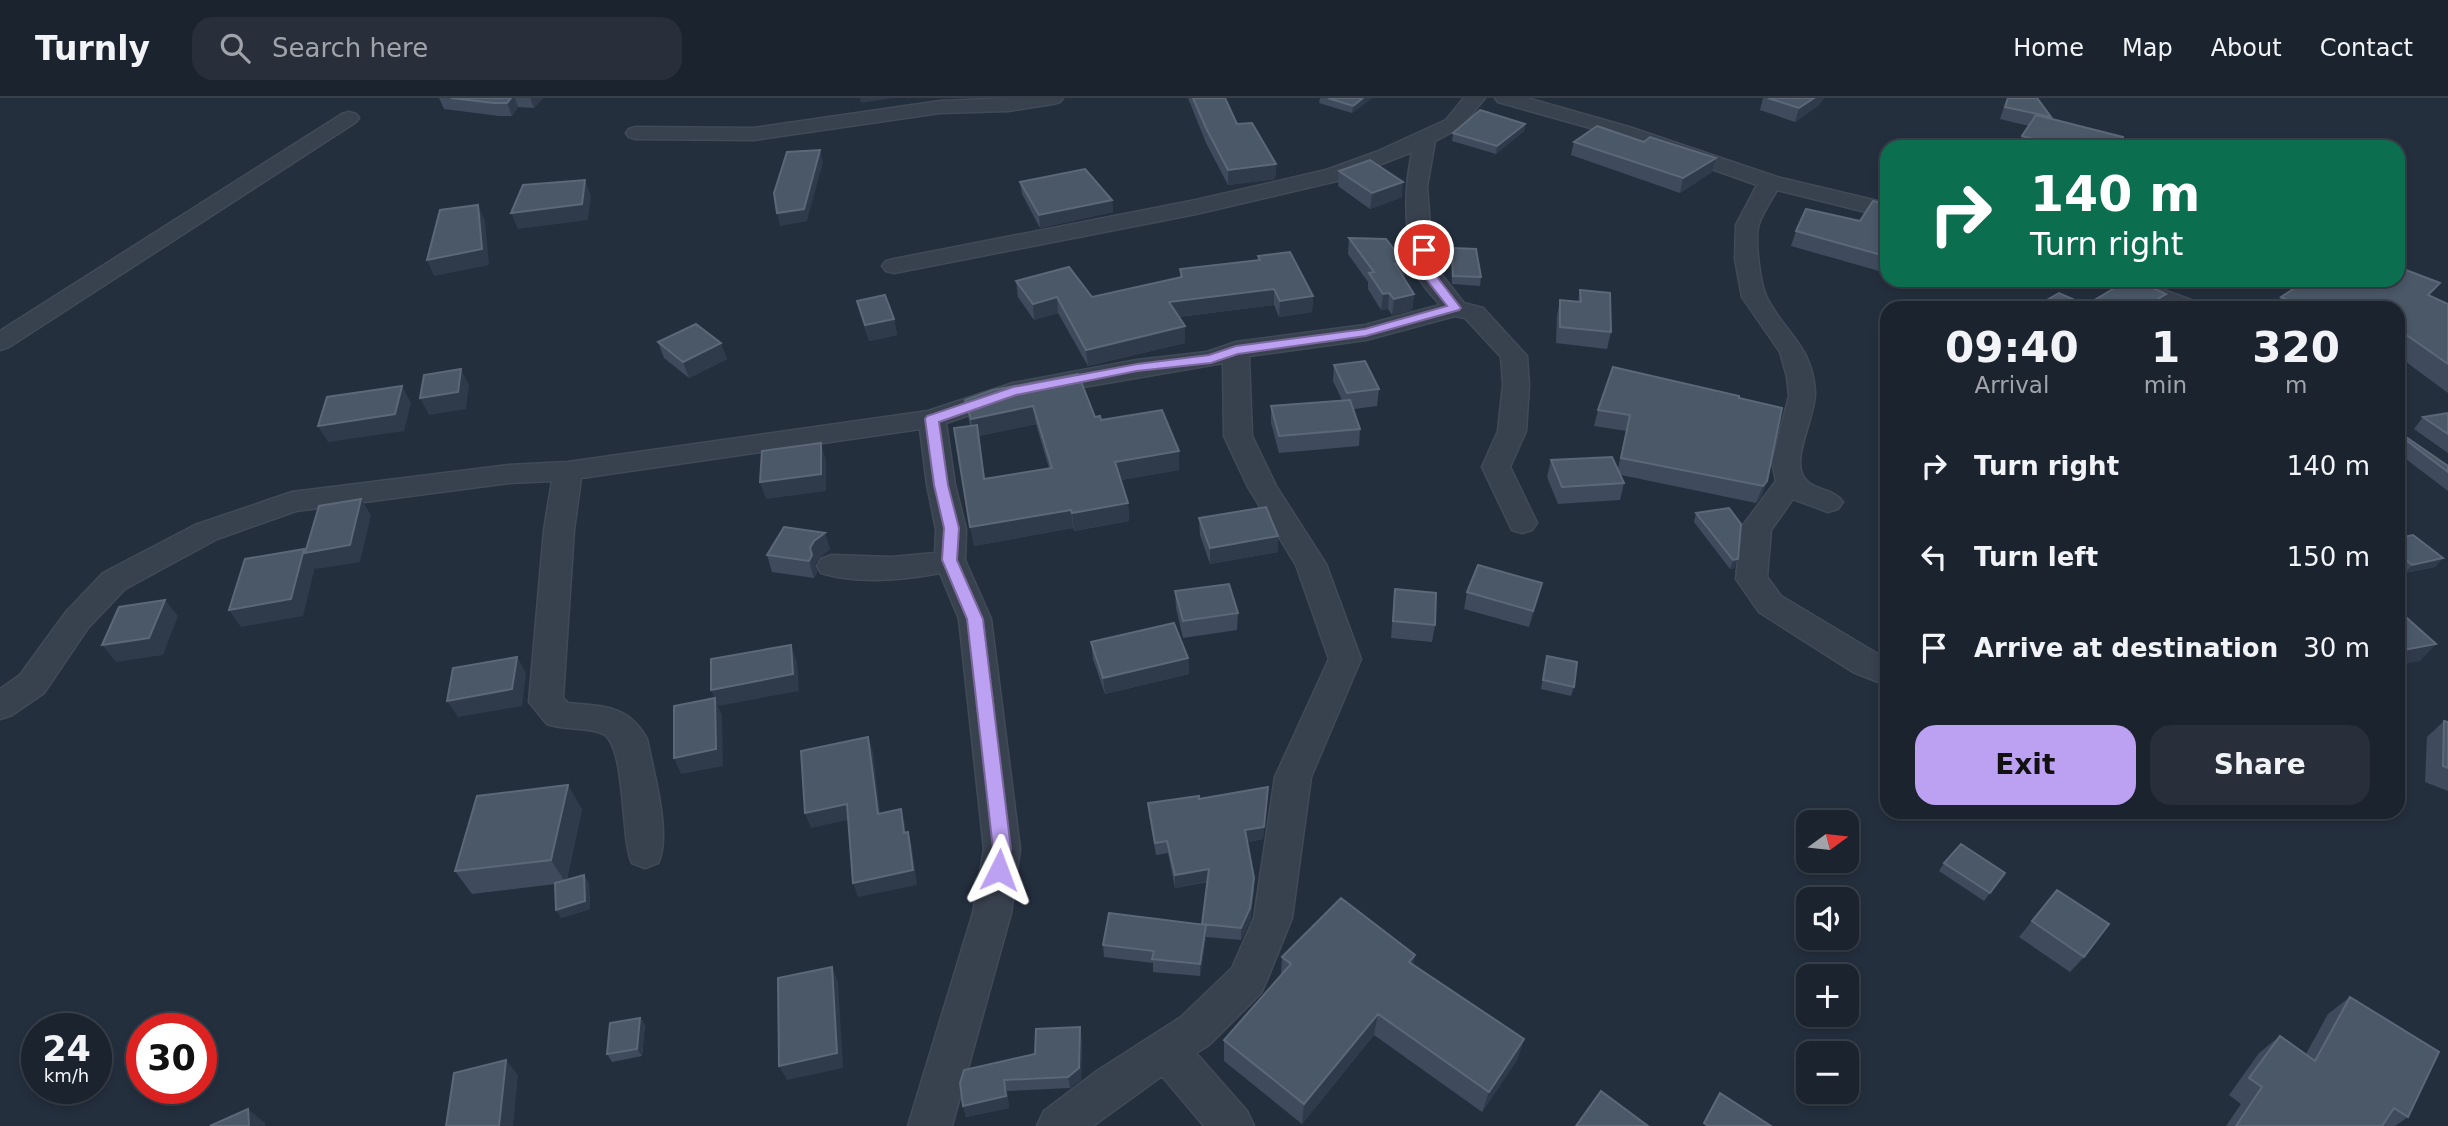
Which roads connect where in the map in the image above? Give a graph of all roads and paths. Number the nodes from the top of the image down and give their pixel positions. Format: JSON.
{"nodes":[{"id":1,"x":1053,"y":98,"type":"edge"},
{"id":2,"x":1475,"y":98,"type":"edge"},
{"id":3,"x":1505,"y":98,"type":"edge"},
{"id":4,"x":349,"y":118,"type":"dead end"},
{"id":5,"x":636,"y":133,"type":"dead end"},
{"id":6,"x":1425,"y":137,"type":"junction"},
{"id":7,"x":1770,"y":182,"type":"junction"},
{"id":8,"x":1880,"y":209,"type":"edge"},
{"id":9,"x":894,"y":266,"type":"dead end"},
{"id":10,"x":2134,"y":287,"type":"edge"},
{"id":11,"x":2171,"y":301,"type":"edge"},
{"id":12,"x":1455,"y":308,"type":"junction"},
{"id":13,"x":0,"y":342,"type":"edge"},
{"id":14,"x":1236,"y":350,"type":"junction"},
{"id":15,"x":932,"y":419,"type":"junction"},
{"id":16,"x":568,"y":471,"type":"junction"},
{"id":17,"x":1790,"y":481,"type":"junction"},
{"id":18,"x":1828,"y":502,"type":"dead end"},
{"id":19,"x":1522,"y":523,"type":"dead end"},
{"id":20,"x":950,"y":560,"type":"junction"},
{"id":21,"x":832,"y":566,"type":"dead end"},
{"id":22,"x":1880,"y":670,"type":"edge"},
{"id":23,"x":0,"y":706,"type":"edge"},
{"id":24,"x":645,"y":852,"type":"dead end"},
{"id":25,"x":1167,"y":1050,"type":"junction"},
{"id":26,"x":930,"y":1126,"type":"edge"},
{"id":27,"x":1059,"y":1126,"type":"edge"},
{"id":28,"x":1232,"y":1126,"type":"edge"}],
"edges":[{"from":1,"to":5,"type":"street"},
{"from":2,"to":6,"type":"street"},
{"from":3,"to":7,"type":"street"},
{"from":4,"to":13,"type":"street"},
{"from":6,"to":9,"type":"street"},
{"from":6,"to":12,"type":"street"},
{"from":7,"to":8,"type":"street"},
{"from":7,"to":17,"type":"street"},
{"from":10,"to":11,"type":"street"},
{"from":12,"to":14,"type":"street"},
{"from":12,"to":19,"type":"street"},
{"from":14,"to":15,"type":"street"},
{"from":14,"to":25,"type":"street"},
{"from":15,"to":16,"type":"street"},
{"from":15,"to":20,"type":"street"},
{"from":16,"to":23,"type":"street"},
{"from":16,"to":24,"type":"street"},
{"from":17,"to":18,"type":"street"},
{"from":17,"to":22,"type":"street"},
{"from":20,"to":21,"type":"street"},
{"from":20,"to":26,"type":"street"},
{"from":25,"to":27,"type":"street"},
{"from":25,"to":28,"type":"street"}]}
